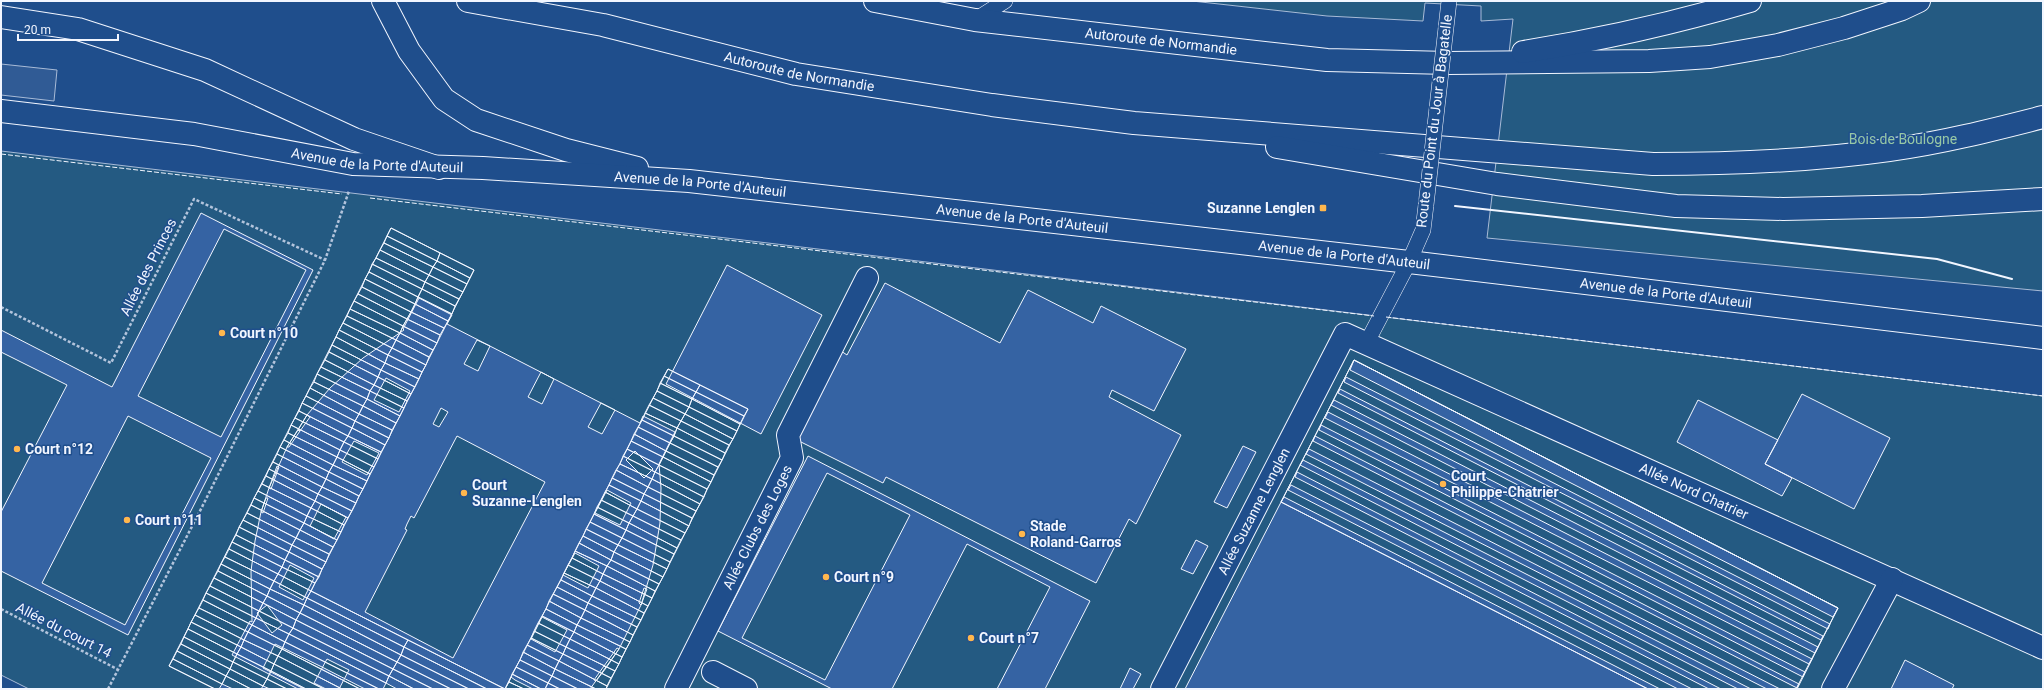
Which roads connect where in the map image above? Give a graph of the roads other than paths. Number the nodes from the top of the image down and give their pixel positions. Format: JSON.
{"nodes":[{"id":1,"x":383,"y":1,"type":"edge"},
{"id":2,"x":468,"y":1,"type":"edge"},
{"id":3,"x":875,"y":1,"type":"edge"},
{"id":4,"x":1005,"y":1,"type":"edge"},
{"id":5,"x":1449,"y":1,"type":"edge"},
{"id":6,"x":1750,"y":1,"type":"edge"},
{"id":7,"x":1919,"y":1,"type":"edge"},
{"id":8,"x":1,"y":17,"type":"edge"},
{"id":9,"x":975,"y":20,"type":"junction"},
{"id":10,"x":1448,"y":63,"type":"junction"},
{"id":11,"x":1,"y":111,"type":"edge"},
{"id":12,"x":2043,"y":117,"type":"edge"},
{"id":13,"x":1134,"y":123,"type":"junction"},
{"id":14,"x":438,"y":168,"type":"junction"},
{"id":15,"x":689,"y":181,"type":"junction"},
{"id":16,"x":2043,"y":198,"type":"edge"},
{"id":17,"x":1409,"y":262,"type":"junction"},
{"id":18,"x":867,"y":278,"type":"dead end"},
{"id":19,"x":1344,"y":334,"type":"joint"},
{"id":20,"x":2043,"y":338,"type":"edge"},
{"id":21,"x":1366,"y":344,"type":"junction"},
{"id":22,"x":1892,"y":579,"type":"junction"},
{"id":23,"x":2043,"y":648,"type":"edge"},
{"id":24,"x":713,"y":672,"type":"dead end"},
{"id":25,"x":676,"y":689,"type":"edge"},
{"id":26,"x":746,"y":689,"type":"edge"},
{"id":27,"x":1162,"y":689,"type":"edge"},
{"id":28,"x":1833,"y":689,"type":"edge"}],
"edges":[{"from":1,"to":15,"type":"main road"},
{"from":2,"to":13,"type":"main road","name":"Autoroute de Normandie"},
{"from":3,"to":9,"type":"main road","name":"Autoroute de Normandie"},
{"from":4,"to":9,"type":"lane"},
{"from":5,"to":17,"type":"lane","name":"Route du Point du Jour à Bagatelle","bridge":true},
{"from":6,"to":10,"type":"main road"},
{"from":7,"to":10,"type":"main road"},
{"from":8,"to":14,"type":"main road"},
{"from":9,"to":10,"type":"main road","name":"Autoroute de Normandie"},
{"from":11,"to":14,"type":"main road","name":"Avenue de la Porte d'Auteuil"},
{"from":12,"to":13,"type":"main road"},
{"from":13,"to":16,"type":"main road"},
{"from":14,"to":15,"type":"main road","name":"Avenue de la Porte d'Auteuil"},
{"from":15,"to":17,"type":"main road","name":"Avenue de la Porte d'Auteuil"},
{"from":17,"to":20,"type":"main road","name":"Avenue de la Porte d'Auteuil"},
{"from":17,"to":21,"type":"lane","name":"Route du Point du Jour à Bagatelle"},
{"from":18,"to":25,"type":"main road","name":"Allée Clubs des Loges"},
{"from":19,"to":21,"type":"main road","name":"Allée Nord Chatrier"},
{"from":19,"to":27,"type":"main road","name":"Allée Suzanne Lenglen"},
{"from":21,"to":22,"type":"main road","name":"Allée Nord Chatrier"},
{"from":22,"to":23,"type":"main road","name":"Allée Nord Chatrier"},
{"from":22,"to":28,"type":"main road"},
{"from":24,"to":26,"type":"main road"}]}
